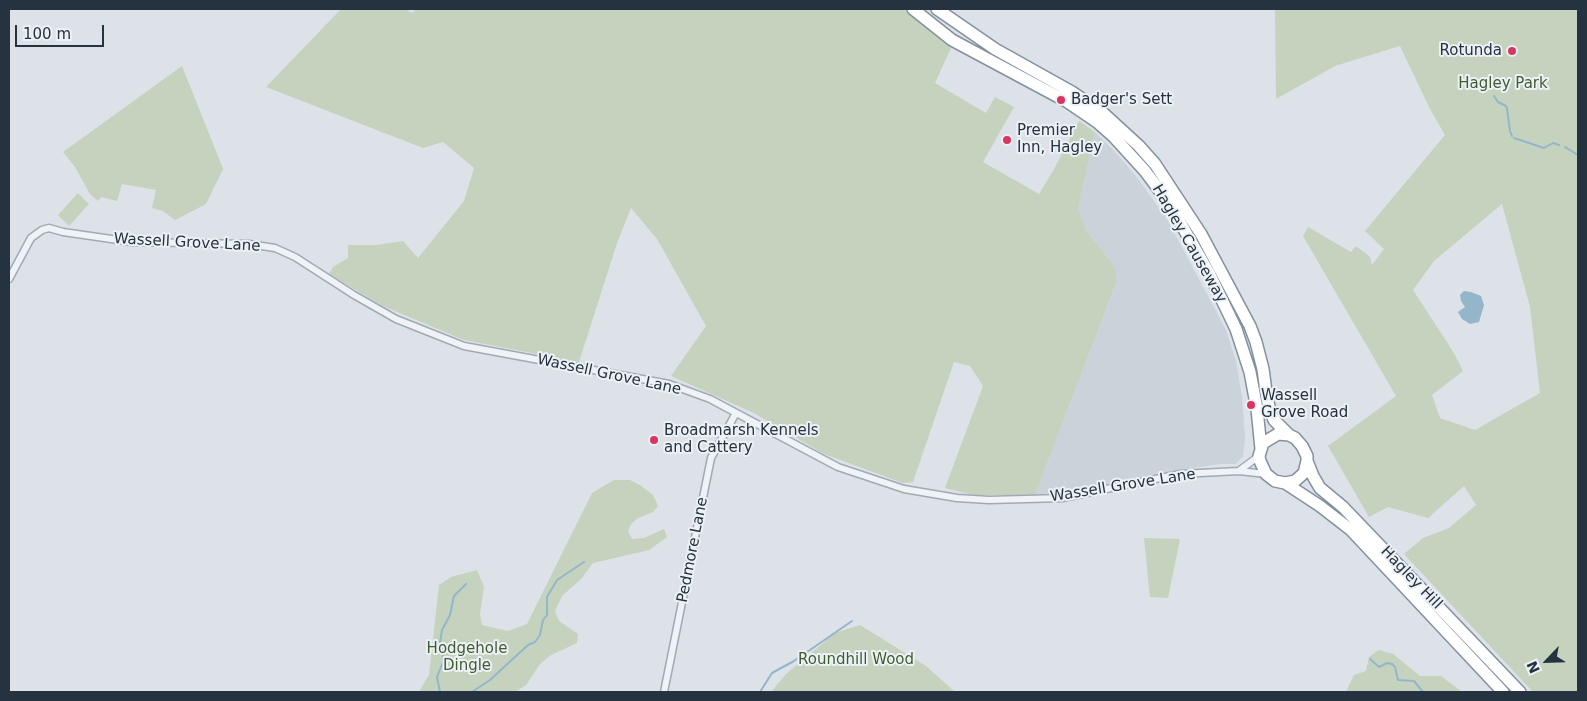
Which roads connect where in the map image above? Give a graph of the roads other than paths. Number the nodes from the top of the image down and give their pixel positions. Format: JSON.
{"nodes":[{"id":1,"x":913,"y":9,"type":"edge"},
{"id":2,"x":937,"y":9,"type":"edge"},
{"id":3,"x":9,"y":279,"type":"edge"},
{"id":4,"x":736,"y":413,"type":"junction"},
{"id":5,"x":1289,"y":435,"type":"junction"},
{"id":6,"x":1260,"y":452,"type":"junction"},
{"id":7,"x":1307,"y":461,"type":"junction"},
{"id":8,"x":1239,"y":471,"type":"junction"},
{"id":9,"x":1266,"y":474,"type":"junction"},
{"id":10,"x":1285,"y":483,"type":"junction"},
{"id":11,"x":664,"y":692,"type":"edge"},
{"id":12,"x":1503,"y":692,"type":"edge"},
{"id":13,"x":1520,"y":692,"type":"edge"}],
"edges":[{"from":1,"to":6,"type":"highway","name":"Hagley Causeway"},
{"from":2,"to":5,"type":"highway","name":"Hagley Causeway"},
{"from":3,"to":4,"type":"street","name":"Wassell Grove Lane"},
{"from":4,"to":8,"type":"street","name":"Wassell Grove Lane"},
{"from":4,"to":11,"type":"street","name":"Pedmore Lane"},
{"from":5,"to":6,"type":"highway"},
{"from":5,"to":7,"type":"highway"},
{"from":6,"to":8,"type":"street"},
{"from":6,"to":9,"type":"highway"},
{"from":7,"to":10,"type":"highway"},
{"from":7,"to":13,"type":"highway","name":"Hagley Hill"},
{"from":8,"to":9,"type":"street","name":"Wassell Grove Lane"},
{"from":9,"to":10,"type":"highway"},
{"from":10,"to":12,"type":"highway","name":"Hagley Hill"}]}
